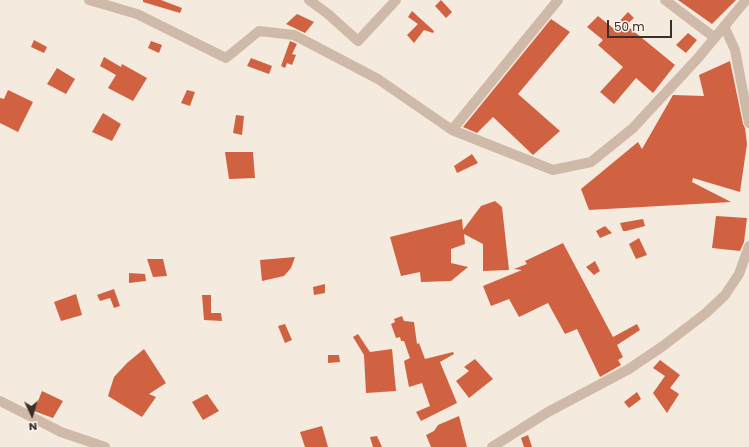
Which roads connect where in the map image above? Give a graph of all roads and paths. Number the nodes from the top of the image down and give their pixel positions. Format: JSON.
{"nodes":[{"id":1,"x":89,"y":0,"type":"edge"},
{"id":2,"x":309,"y":0,"type":"edge"},
{"id":3,"x":396,"y":0,"type":"edge"},
{"id":4,"x":558,"y":0,"type":"edge"},
{"id":5,"x":665,"y":0,"type":"edge"},
{"id":6,"x":746,"y":0,"type":"edge"},
{"id":7,"x":724,"y":26,"type":"junction"},
{"id":8,"x":715,"y":38,"type":"junction"},
{"id":9,"x":749,"y":123,"type":"edge"},
{"id":10,"x":452,"y":130,"type":"junction"},
{"id":11,"x":749,"y":246,"type":"edge"},
{"id":12,"x":0,"y":401,"type":"edge"},
{"id":13,"x":105,"y":447,"type":"edge"},
{"id":14,"x":492,"y":447,"type":"edge"}],
"edges":[{"from":1,"to":10,"type":"street"},
{"from":2,"to":3,"type":"street"},
{"from":4,"to":10,"type":"street"},
{"from":5,"to":8,"type":"street"},
{"from":6,"to":7,"type":"street"},
{"from":7,"to":8,"type":"street"},
{"from":7,"to":9,"type":"street"},
{"from":8,"to":10,"type":"street"},
{"from":11,"to":14,"type":"street"},
{"from":12,"to":13,"type":"street"}]}
